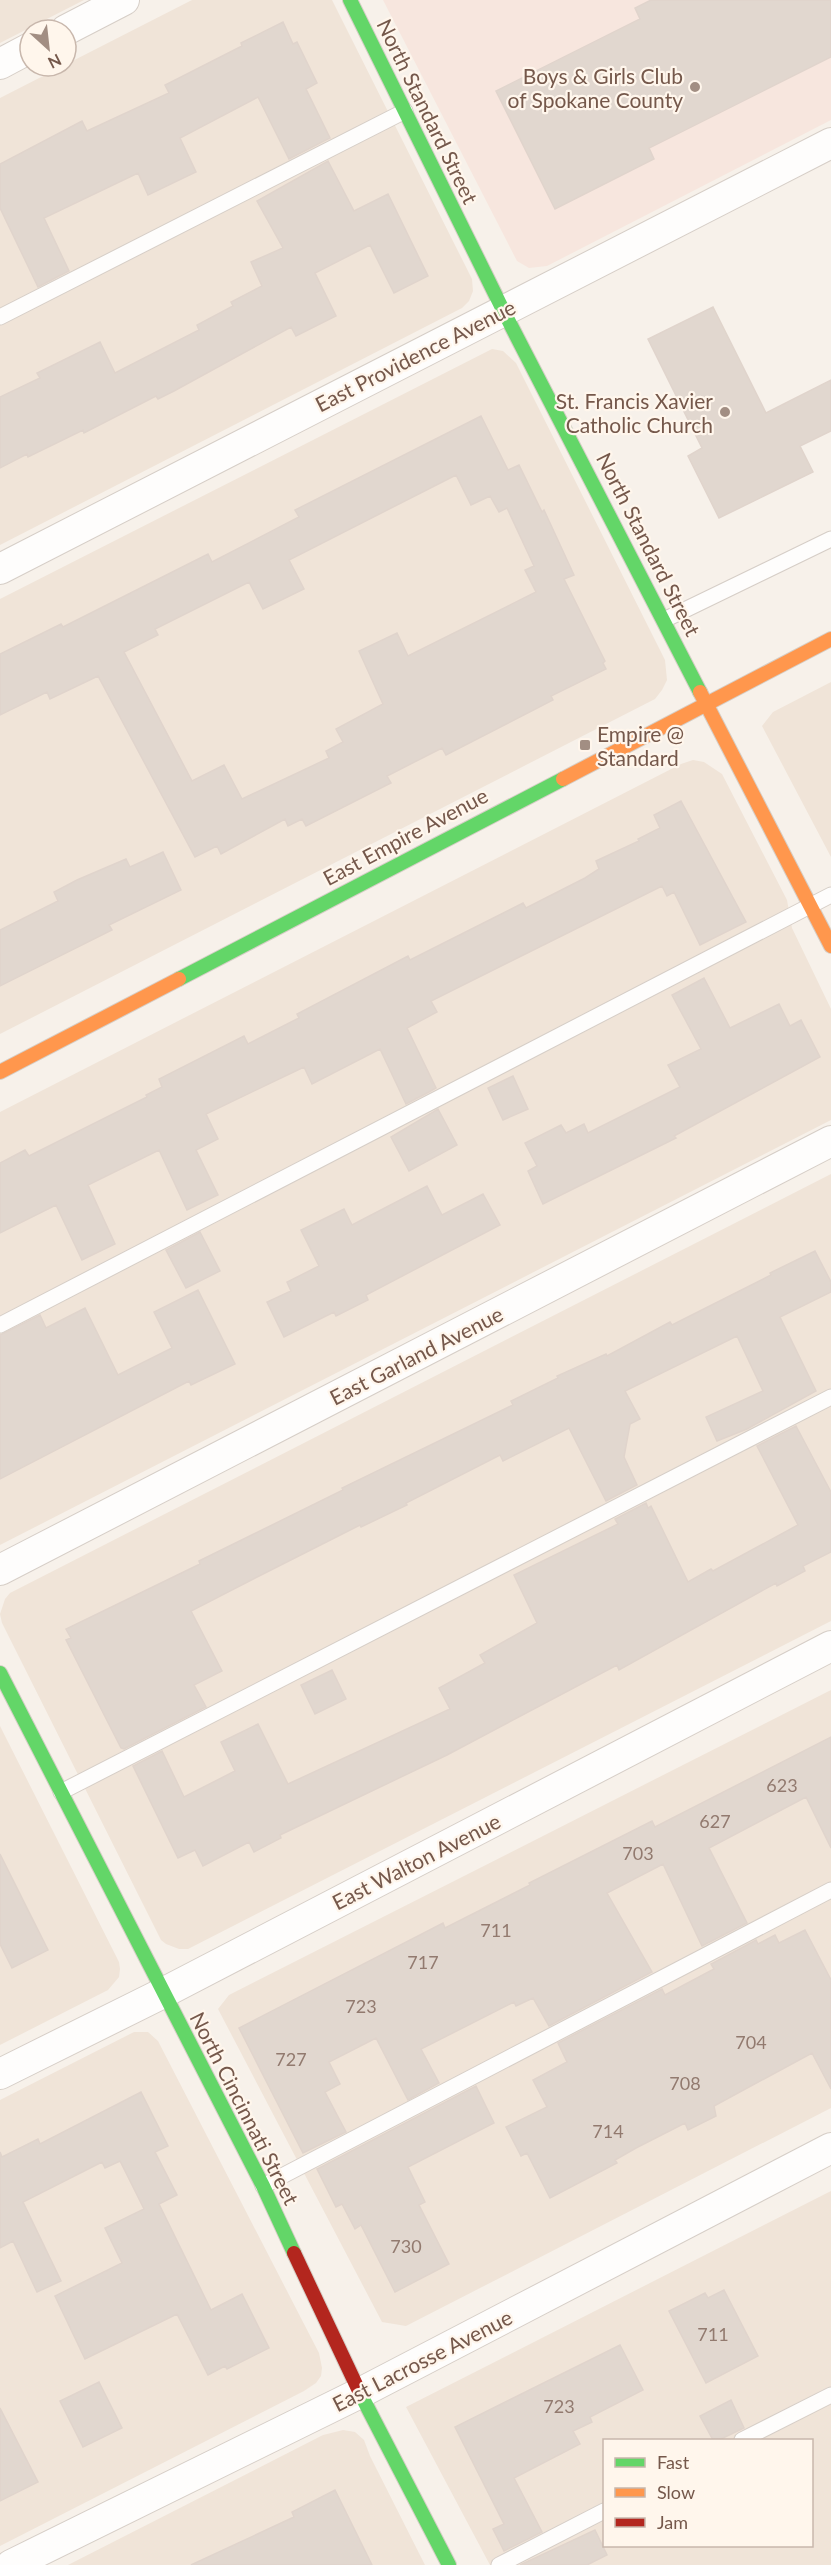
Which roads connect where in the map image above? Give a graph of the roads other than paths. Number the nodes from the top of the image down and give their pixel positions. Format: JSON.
{"nodes":[{"id":1,"x":124,"y":0,"type":"edge"},
{"id":2,"x":350,"y":0,"type":"edge"},
{"id":3,"x":78,"y":24,"type":"edge"},
{"id":4,"x":18,"y":54,"type":"edge"},
{"id":5,"x":0,"y":64,"type":"edge"},
{"id":6,"x":405,"y":111,"type":"junction"},
{"id":7,"x":830,"y":145,"type":"edge"},
{"id":8,"x":504,"y":310,"type":"junction"},
{"id":9,"x":0,"y":317,"type":"edge"},
{"id":10,"x":831,"y":539,"type":"edge"},
{"id":11,"x":0,"y":570,"type":"edge"},
{"id":12,"x":664,"y":620,"type":"junction"},
{"id":13,"x":831,"y":639,"type":"edge"},
{"id":14,"x":707,"y":702,"type":"junction"},
{"id":15,"x":831,"y":895,"type":"edge"},
{"id":16,"x":811,"y":905,"type":"junction"},
{"id":17,"x":831,"y":946,"type":"edge"},
{"id":18,"x":0,"y":1072,"type":"edge"},
{"id":19,"x":831,"y":1141,"type":"edge"},
{"id":20,"x":0,"y":1324,"type":"edge"},
{"id":21,"x":831,"y":1397,"type":"edge"},
{"id":22,"x":0,"y":1570,"type":"edge"},
{"id":23,"x":831,"y":1646,"type":"edge"},
{"id":24,"x":0,"y":1672,"type":"edge"},
{"id":25,"x":61,"y":1792,"type":"junction"},
{"id":26,"x":831,"y":1890,"type":"edge"},
{"id":27,"x":163,"y":1993,"type":"junction"},
{"id":28,"x":0,"y":2074,"type":"edge"},
{"id":29,"x":831,"y":2148,"type":"edge"},
{"id":30,"x":263,"y":2186,"type":"junction"},
{"id":31,"x":360,"y":2393,"type":"junction"},
{"id":32,"x":831,"y":2395,"type":"edge"},
{"id":33,"x":744,"y":2439,"type":"edge"},
{"id":34,"x":603,"y":2512,"type":"edge"},
{"id":35,"x":10,"y":2565,"type":"edge"},
{"id":36,"x":449,"y":2565,"type":"edge"},
{"id":37,"x":499,"y":2565,"type":"edge"}],
"edges":[{"from":1,"to":3,"type":"street"},
{"from":2,"to":6,"type":"street","name":"North Standard Street"},
{"from":4,"to":5,"type":"street"},
{"from":6,"to":8,"type":"street","name":"North Standard Street"},
{"from":6,"to":9,"type":"lane"},
{"from":7,"to":8,"type":"street","name":"East Providence Avenue"},
{"from":8,"to":11,"type":"street","name":"East Providence Avenue"},
{"from":8,"to":12,"type":"street","name":"North Standard Street"},
{"from":10,"to":12,"type":"lane"},
{"from":12,"to":14,"type":"street","name":"North Standard Street"},
{"from":13,"to":14,"type":"street","name":"East Empire Avenue"},
{"from":14,"to":16,"type":"street","name":"North Standard Street"},
{"from":14,"to":18,"type":"street","name":"East Empire Avenue"},
{"from":15,"to":16,"type":"lane"},
{"from":16,"to":17,"type":"street","name":"North Standard Street"},
{"from":16,"to":20,"type":"lane"},
{"from":19,"to":22,"type":"street","name":"East Garland Avenue"},
{"from":21,"to":25,"type":"lane"},
{"from":23,"to":27,"type":"street","name":"East Walton Avenue"},
{"from":24,"to":25,"type":"street","name":"North Cincinnati Street"},
{"from":25,"to":27,"type":"street","name":"North Cincinnati Street"},
{"from":26,"to":30,"type":"lane"},
{"from":27,"to":28,"type":"street","name":"East Walton Avenue"},
{"from":27,"to":30,"type":"street","name":"North Cincinnati Street"},
{"from":29,"to":31,"type":"street","name":"East Lacrosse Avenue"},
{"from":30,"to":31,"type":"street","name":"North Cincinnati Street"},
{"from":31,"to":35,"type":"street","name":"East Lacrosse Avenue"},
{"from":31,"to":36,"type":"street","name":"North Cincinnati Street"},
{"from":32,"to":33,"type":"lane"},
{"from":34,"to":37,"type":"lane"}]}
